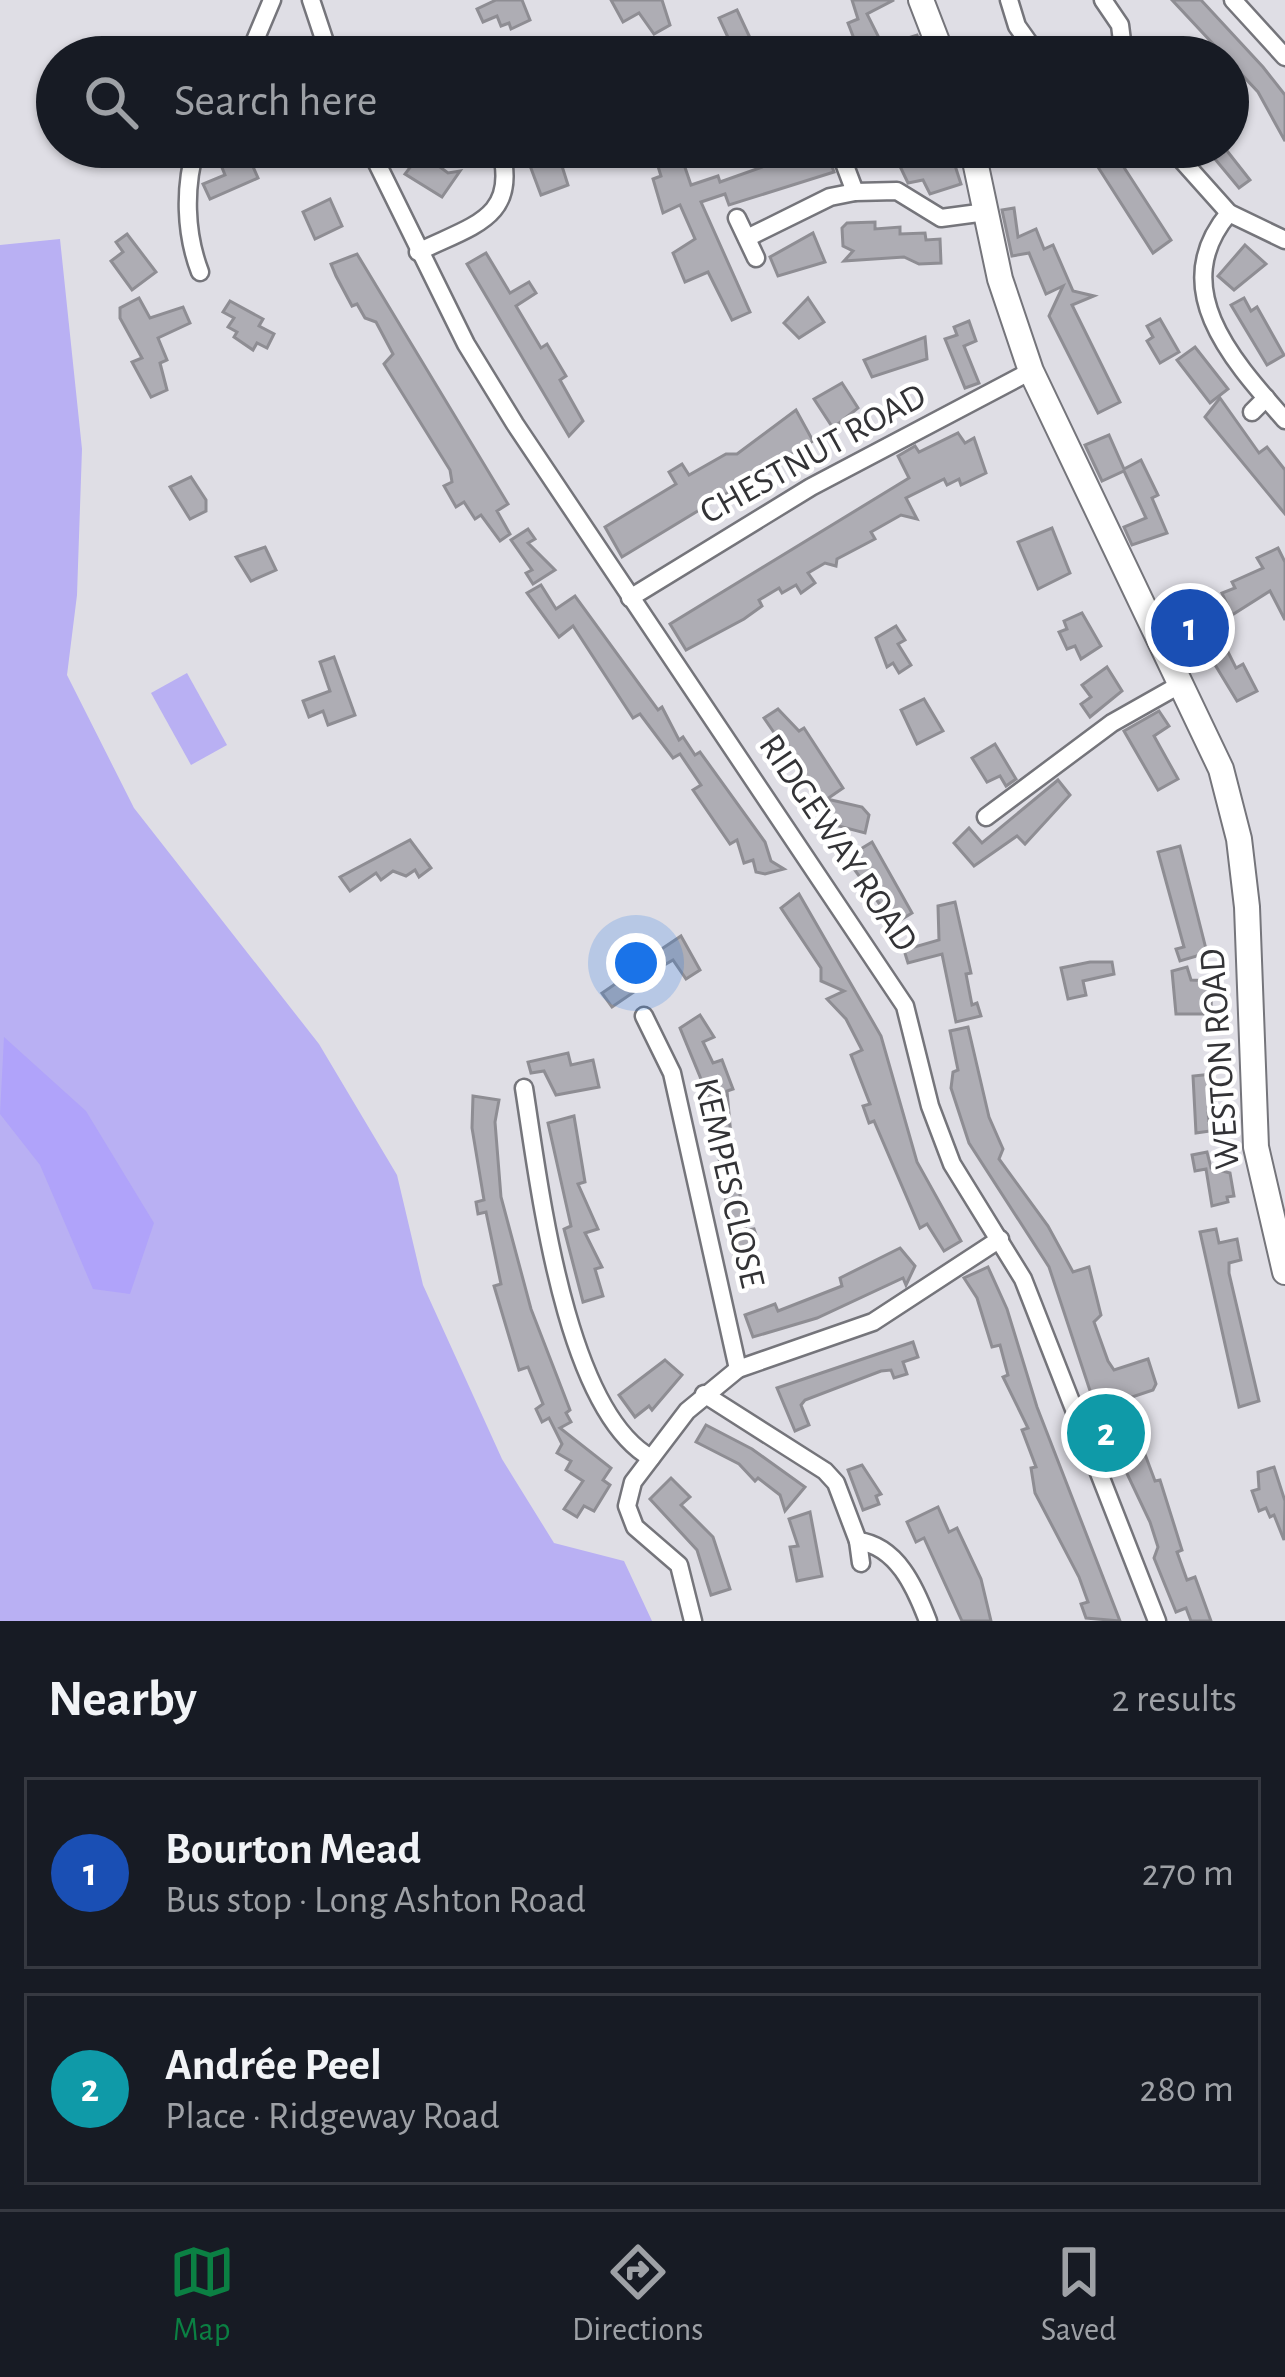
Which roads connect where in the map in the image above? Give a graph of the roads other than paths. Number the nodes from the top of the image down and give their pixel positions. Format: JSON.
{"nodes":[{"id":1,"x":272,"y":0,"type":"edge"},
{"id":2,"x":311,"y":0,"type":"edge"},
{"id":3,"x":921,"y":0,"type":"edge"},
{"id":4,"x":1009,"y":0,"type":"edge"},
{"id":5,"x":1103,"y":0,"type":"edge"},
{"id":6,"x":1233,"y":0,"type":"edge"},
{"id":7,"x":257,"y":36,"type":"edge"},
{"id":8,"x":323,"y":36,"type":"edge"},
{"id":9,"x":935,"y":36,"type":"edge"},
{"id":10,"x":1024,"y":36,"type":"edge"},
{"id":11,"x":1121,"y":36,"type":"edge"},
{"id":12,"x":1285,"y":57,"type":"edge"},
{"id":13,"x":193,"y":168,"type":"edge"},
{"id":14,"x":379,"y":168,"type":"edge"},
{"id":15,"x":505,"y":168,"type":"edge"},
{"id":16,"x":846,"y":168,"type":"edge"},
{"id":17,"x":977,"y":168,"type":"edge"},
{"id":18,"x":1189,"y":168,"type":"edge"},
{"id":19,"x":855,"y":192,"type":"junction"},
{"id":20,"x":986,"y":212,"type":"junction"},
{"id":21,"x":1229,"y":212,"type":"junction"},
{"id":22,"x":737,"y":218,"type":"dead end"},
{"id":23,"x":747,"y":238,"type":"junction"},
{"id":24,"x":1285,"y":240,"type":"edge"},
{"id":25,"x":418,"y":251,"type":"junction"},
{"id":26,"x":756,"y":258,"type":"dead end"},
{"id":27,"x":200,"y":272,"type":"dead end"},
{"id":28,"x":1031,"y":371,"type":"junction"},
{"id":29,"x":1285,"y":420,"type":"edge"},
{"id":30,"x":630,"y":598,"type":"junction"},
{"id":31,"x":1181,"y":684,"type":"junction"},
{"id":32,"x":986,"y":817,"type":"dead end"},
{"id":33,"x":644,"y":1016,"type":"dead end"},
{"id":34,"x":524,"y":1088,"type":"dead end"},
{"id":35,"x":1000,"y":1239,"type":"junction"},
{"id":36,"x":1285,"y":1272,"type":"edge"},
{"id":37,"x":738,"y":1369,"type":"junction"},
{"id":38,"x":704,"y":1394,"type":"junction"},
{"id":39,"x":651,"y":1459,"type":"junction"},
{"id":40,"x":858,"y":1540,"type":"junction"},
{"id":41,"x":860,"y":1564,"type":"dead end"},
{"id":42,"x":929,"y":1609,"type":"edge"},
{"id":43,"x":693,"y":1619,"type":"edge"},
{"id":44,"x":1157,"y":1621,"type":"edge"}],
"edges":[{"from":1,"to":7,"type":"street"},
{"from":2,"to":8,"type":"street"},
{"from":3,"to":9,"type":"street"},
{"from":4,"to":10,"type":"street"},
{"from":5,"to":11,"type":"street"},
{"from":6,"to":12,"type":"street"},
{"from":13,"to":27,"type":"street"},
{"from":14,"to":25,"type":"street","name":"RIDGEWAY ROAD"},
{"from":15,"to":25,"type":"street"},
{"from":16,"to":19,"type":"street"},
{"from":17,"to":20,"type":"street","name":"WESTON ROAD"},
{"from":18,"to":21,"type":"street"},
{"from":19,"to":20,"type":"street"},
{"from":19,"to":23,"type":"street"},
{"from":20,"to":28,"type":"street","name":"WESTON ROAD"},
{"from":21,"to":24,"type":"street"},
{"from":21,"to":29,"type":"street"},
{"from":22,"to":23,"type":"street"},
{"from":23,"to":26,"type":"street"},
{"from":25,"to":30,"type":"street","name":"RIDGEWAY ROAD"},
{"from":28,"to":30,"type":"street","name":"CHESTNUT ROAD"},
{"from":28,"to":31,"type":"street","name":"WESTON ROAD"},
{"from":30,"to":35,"type":"street","name":"RIDGEWAY ROAD"},
{"from":31,"to":32,"type":"street"},
{"from":31,"to":36,"type":"street","name":"WESTON ROAD"},
{"from":33,"to":37,"type":"street","name":"KEMPES CLOSE"},
{"from":34,"to":39,"type":"street"},
{"from":35,"to":37,"type":"street"},
{"from":35,"to":44,"type":"street","name":"RIDGEWAY ROAD"},
{"from":37,"to":38,"type":"street"},
{"from":38,"to":39,"type":"street"},
{"from":38,"to":40,"type":"street"},
{"from":39,"to":43,"type":"street"},
{"from":40,"to":41,"type":"street"},
{"from":40,"to":42,"type":"street"}]}
